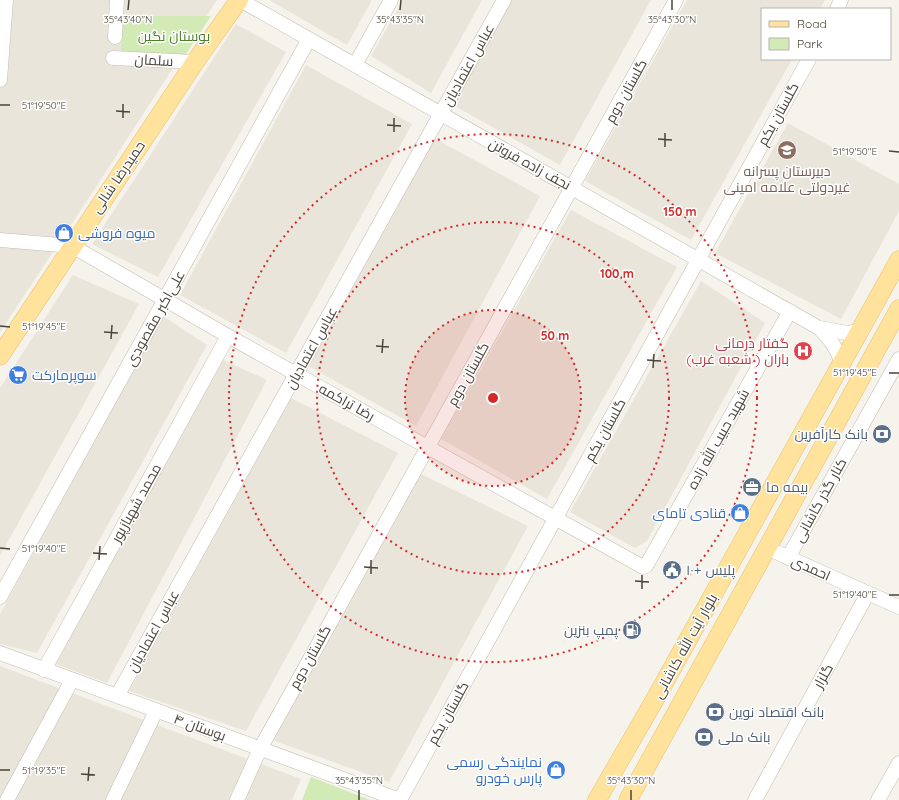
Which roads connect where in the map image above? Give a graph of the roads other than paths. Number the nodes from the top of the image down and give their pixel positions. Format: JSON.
{"nodes":[{"id":1,"x":6,"y":0,"type":"edge"},
{"id":2,"x":117,"y":0,"type":"edge"},
{"id":3,"x":240,"y":0,"type":"edge"},
{"id":4,"x":391,"y":0,"type":"edge"},
{"id":5,"x":504,"y":0,"type":"edge"},
{"id":6,"x":676,"y":0,"type":"edge"},
{"id":7,"x":114,"y":37,"type":"dead end"},
{"id":8,"x":309,"y":39,"type":"junction"},
{"id":9,"x":113,"y":58,"type":"dead end"},
{"id":10,"x":808,"y":60,"type":"edge"},
{"id":11,"x":195,"y":62,"type":"junction"},
{"id":12,"x":355,"y":65,"type":"junction"},
{"id":13,"x":0,"y":80,"type":"edge"},
{"id":14,"x":441,"y":114,"type":"junction"},
{"id":15,"x":572,"y":188,"type":"junction"},
{"id":16,"x":0,"y":240,"type":"edge"},
{"id":17,"x":72,"y":246,"type":"junction"},
{"id":18,"x":699,"y":259,"type":"junction"},
{"id":19,"x":899,"y":260,"type":"edge"},
{"id":20,"x":165,"y":299,"type":"junction"},
{"id":21,"x":899,"y":310,"type":"edge"},
{"id":22,"x":790,"y":311,"type":"junction"},
{"id":23,"x":820,"y":328,"type":"junction"},
{"id":24,"x":860,"y":331,"type":"junction"},
{"id":25,"x":228,"y":336,"type":"junction"},
{"id":26,"x":0,"y":356,"type":"edge"},
{"id":27,"x":899,"y":359,"type":"edge"},
{"id":28,"x":842,"y":363,"type":"junction"},
{"id":29,"x":296,"y":374,"type":"junction"},
{"id":30,"x":428,"y":447,"type":"junction"},
{"id":31,"x":556,"y":518,"type":"junction"},
{"id":32,"x":767,"y":548,"type":"junction"},
{"id":33,"x":788,"y":558,"type":"junction"},
{"id":34,"x":645,"y":567,"type":"joint"},
{"id":35,"x":868,"y":593,"type":"junction"},
{"id":36,"x":0,"y":597,"type":"edge"},
{"id":37,"x":899,"y":607,"type":"edge"},
{"id":38,"x":0,"y":653,"type":"edge"},
{"id":39,"x":44,"y":670,"type":"junction"},
{"id":40,"x":72,"y":680,"type":"junction"},
{"id":41,"x":117,"y":696,"type":"junction"},
{"id":42,"x":156,"y":711,"type":"junction"},
{"id":43,"x":260,"y":749,"type":"junction"},
{"id":44,"x":899,"y":763,"type":"edge"},
{"id":45,"x":7,"y":800,"type":"edge"},
{"id":46,"x":113,"y":800,"type":"edge"},
{"id":47,"x":237,"y":800,"type":"edge"},
{"id":48,"x":400,"y":800,"type":"edge"},
{"id":49,"x":597,"y":800,"type":"edge"},
{"id":50,"x":628,"y":800,"type":"edge"},
{"id":51,"x":755,"y":800,"type":"edge"},
{"id":52,"x":878,"y":800,"type":"edge"}],
"edges":[{"from":1,"to":13,"type":"street"},
{"from":2,"to":7,"type":"street"},
{"from":3,"to":8,"type":"street","name":"نجف زاده فروتن"},
{"from":3,"to":11,"type":"main road","name":"حمیدرضا شالی"},
{"from":4,"to":12,"type":"street"},
{"from":5,"to":14,"type":"street","name":"عباس اعتمادیان"},
{"from":6,"to":15,"type":"street","name":"گلستان دوم"},
{"from":8,"to":12,"type":"street","name":"نجف زاده فروتن"},
{"from":8,"to":20,"type":"street","name":"علی‌اکبر مقصودی"},
{"from":9,"to":11,"type":"street","name":"سلمان"},
{"from":10,"to":18,"type":"street","name":"گلستان یکم"},
{"from":11,"to":17,"type":"main road","name":"حمیدرضا شالی"},
{"from":12,"to":14,"type":"street","name":"نجف زاده فروتن"},
{"from":14,"to":15,"type":"street","name":"نجف زاده فروتن"},
{"from":14,"to":29,"type":"street","name":"عباس اعتمادیان"},
{"from":15,"to":18,"type":"street","name":"نجف زاده فروتن"},
{"from":15,"to":30,"type":"street","name":"گلستان دوم"},
{"from":16,"to":17,"type":"street","name":"رضا تراکمه"},
{"from":17,"to":20,"type":"street","name":"رضا تراکمه"},
{"from":17,"to":26,"type":"main road","name":"حمیدرضا شالی"},
{"from":18,"to":22,"type":"street","name":"نجف زاده فروتن"},
{"from":18,"to":31,"type":"street","name":"گلستان یکم"},
{"from":19,"to":24,"type":"main road","name":"بلوار آیت الله کاشانی"},
{"from":20,"to":25,"type":"street","name":"رضا تراکمه"},
{"from":20,"to":36,"type":"street","name":"علی‌اکبر مقصودی"},
{"from":21,"to":32,"type":"main road","name":"بلوار آیت الله کاشانی"},
{"from":22,"to":23,"type":"street","name":"نجف زاده فروتن"},
{"from":22,"to":34,"type":"street","name":"شهید حبیب الله زاده"},
{"from":23,"to":24,"type":"street","name":"نجف زاده فروتن"},
{"from":23,"to":28,"type":"street","name":"نجف زاده فروتن"},
{"from":24,"to":28,"type":"main road","name":"بلوار آیت الله کاشانی"},
{"from":25,"to":29,"type":"street","name":"رضا تراکمه"},
{"from":25,"to":39,"type":"street","name":"محمد شهبازپور"},
{"from":27,"to":33,"type":"street","name":"کنار گذر کاشانی"},
{"from":28,"to":49,"type":"main road","name":"بلوار آیت الله کاشانی"},
{"from":29,"to":30,"type":"street","name":"رضا تراکمه"},
{"from":29,"to":41,"type":"street","name":"عباس اعتمادیان"},
{"from":30,"to":31,"type":"street","name":"رضا تراکمه"},
{"from":30,"to":43,"type":"street","name":"گلستان دوم"},
{"from":31,"to":34,"type":"street","name":"رضا تراکمه"},
{"from":31,"to":48,"type":"street","name":"گلستان یکم"},
{"from":32,"to":33,"type":"street","name":"احمدی"},
{"from":32,"to":50,"type":"main road","name":"بلوار آیت الله کاشانی"},
{"from":33,"to":35,"type":"street","name":"احمدی"},
{"from":35,"to":37,"type":"street","name":"احمدی"},
{"from":35,"to":51,"type":"street","name":"گلزار"},
{"from":38,"to":39,"type":"street","name":"بوستان ۴"},
{"from":39,"to":40,"type":"street","name":"بوستان ۴"},
{"from":40,"to":41,"type":"street","name":"بوستان ۴"},
{"from":40,"to":45,"type":"street"},
{"from":41,"to":42,"type":"street","name":"بوستان ۴"},
{"from":42,"to":43,"type":"street","name":"بوستان ۴"},
{"from":42,"to":46,"type":"street"},
{"from":43,"to":47,"type":"street","name":"گلستان دوم"},
{"from":43,"to":48,"type":"street","name":"بوستان ۴"},
{"from":44,"to":52,"type":"street"}]}
